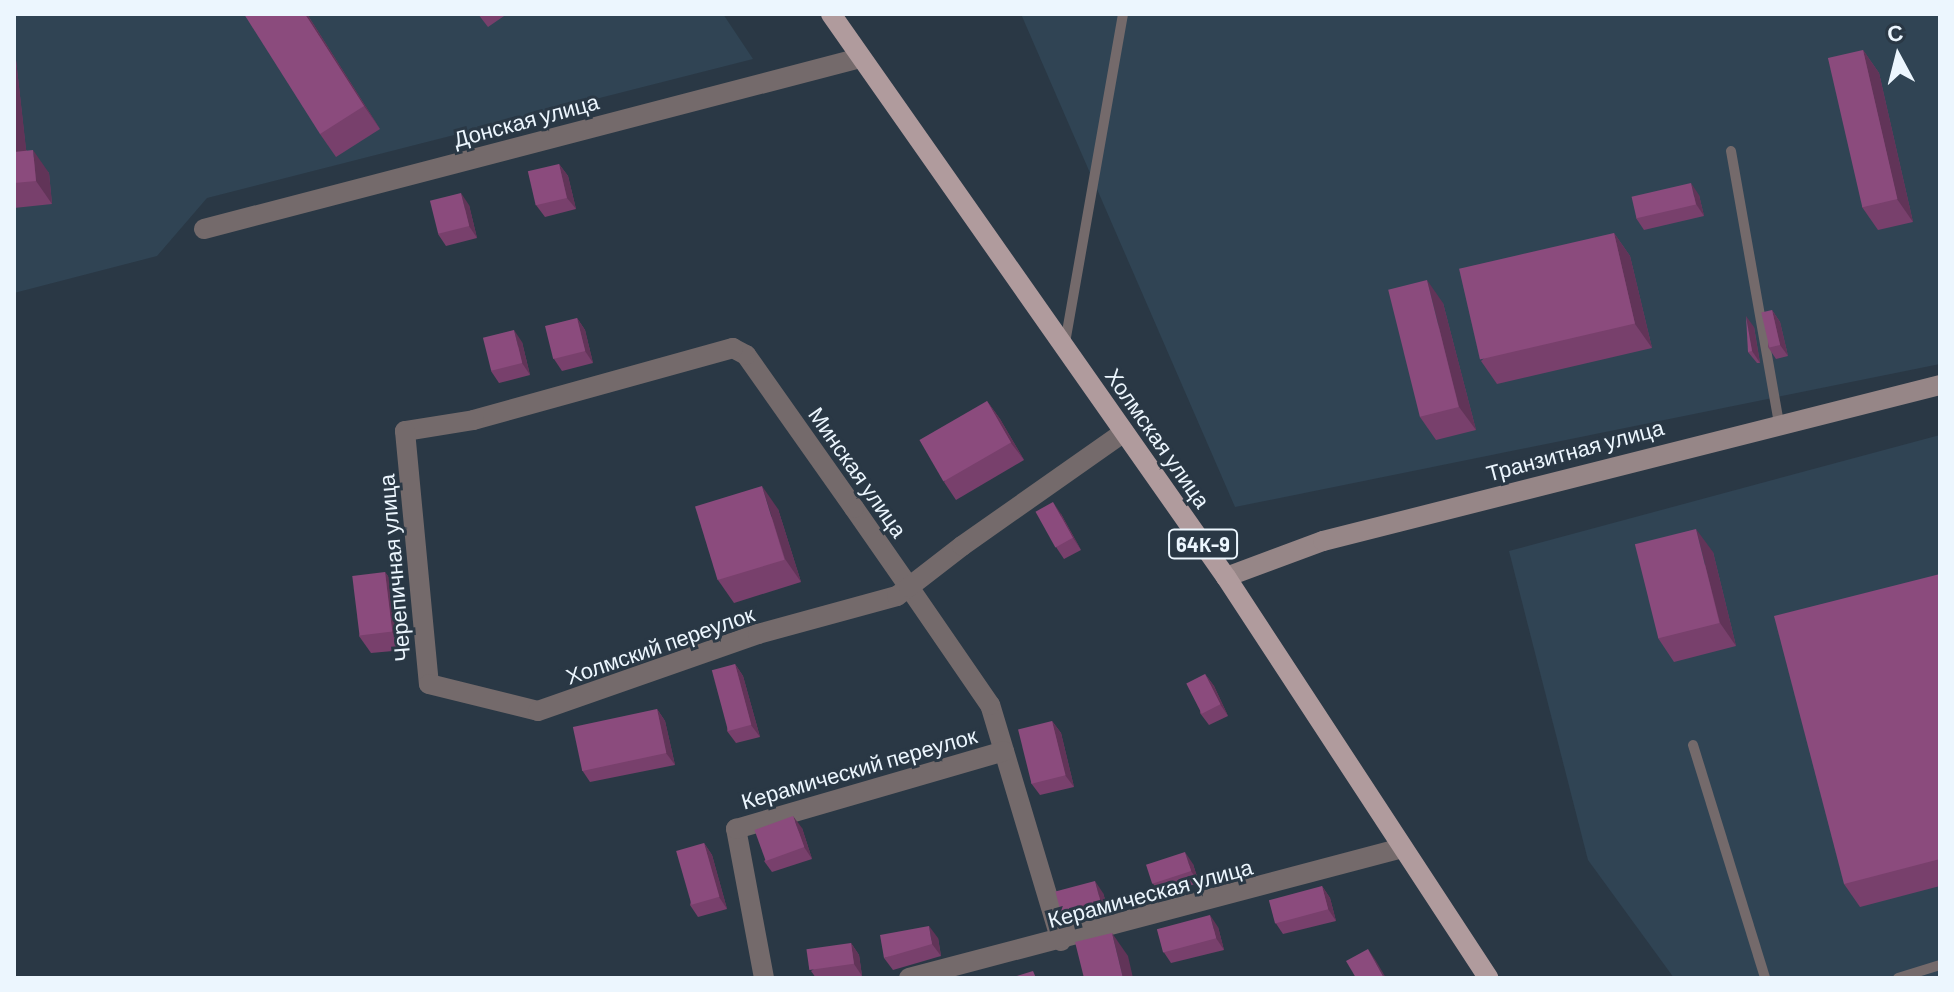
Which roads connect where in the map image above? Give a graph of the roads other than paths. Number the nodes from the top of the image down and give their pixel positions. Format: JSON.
{"nodes":[{"id":1,"x":831,"y":14,"type":"edge"},
{"id":2,"x":1123,"y":14,"type":"edge"},
{"id":3,"x":860,"y":58,"type":"junction"},
{"id":4,"x":1731,"y":151,"type":"dead end"},
{"id":5,"x":204,"y":229,"type":"dead end"},
{"id":6,"x":1065,"y":347,"type":"junction"},
{"id":7,"x":1940,"y":385,"type":"edge"},
{"id":8,"x":1779,"y":422,"type":"junction"},
{"id":9,"x":405,"y":431,"type":"joint"},
{"id":10,"x":1124,"y":432,"type":"junction"},
{"id":11,"x":1226,"y":577,"type":"junction"},
{"id":12,"x":909,"y":587,"type":"junction"},
{"id":13,"x":538,"y":711,"type":"joint"},
{"id":14,"x":1693,"y":745,"type":"dead end"},
{"id":15,"x":1004,"y":751,"type":"junction"},
{"id":16,"x":1402,"y":848,"type":"junction"},
{"id":17,"x":1061,"y":941,"type":"junction"},
{"id":18,"x":1940,"y":965,"type":"edge"},
{"id":19,"x":764,"y":978,"type":"edge"},
{"id":20,"x":909,"y":978,"type":"edge"},
{"id":21,"x":1488,"y":978,"type":"edge"},
{"id":22,"x":1765,"y":978,"type":"edge"},
{"id":23,"x":1898,"y":978,"type":"edge"}],
"edges":[{"from":1,"to":3,"type":"main road","name":"Холмская улица","number":"64К-9"},
{"from":2,"to":6,"type":"lane"},
{"from":3,"to":5,"type":"street","name":"Донская улица"},
{"from":3,"to":6,"type":"main road","name":"Холмская улица","number":"64К-9"},
{"from":4,"to":8,"type":"lane"},
{"from":6,"to":10,"type":"main road","name":"Холмская улица","number":"64К-9"},
{"from":7,"to":8,"type":"main road","name":"Транзитная улица"},
{"from":8,"to":11,"type":"main road","name":"Транзитная улица"},
{"from":9,"to":12,"type":"street","name":"Минская улица"},
{"from":9,"to":13,"type":"street","name":"Черепичная улица"},
{"from":10,"to":11,"type":"main road","name":"Холмская улица","number":"64К-9"},
{"from":10,"to":12,"type":"street","name":"Холмский переулок"},
{"from":11,"to":16,"type":"main road","name":"Холмская улица","number":"64К-9"},
{"from":12,"to":13,"type":"street","name":"Холмский переулок"},
{"from":12,"to":15,"type":"street","name":"Минская улица"},
{"from":14,"to":22,"type":"lane"},
{"from":15,"to":17,"type":"street","name":"Минская улица"},
{"from":15,"to":19,"type":"street","name":"Керамический переулок"},
{"from":16,"to":17,"type":"street","name":"Керамическая улица"},
{"from":16,"to":21,"type":"main road","name":"Холмская улица","number":"64К-9"},
{"from":17,"to":20,"type":"street","name":"Керамическая улица"},
{"from":18,"to":23,"type":"lane"}]}
